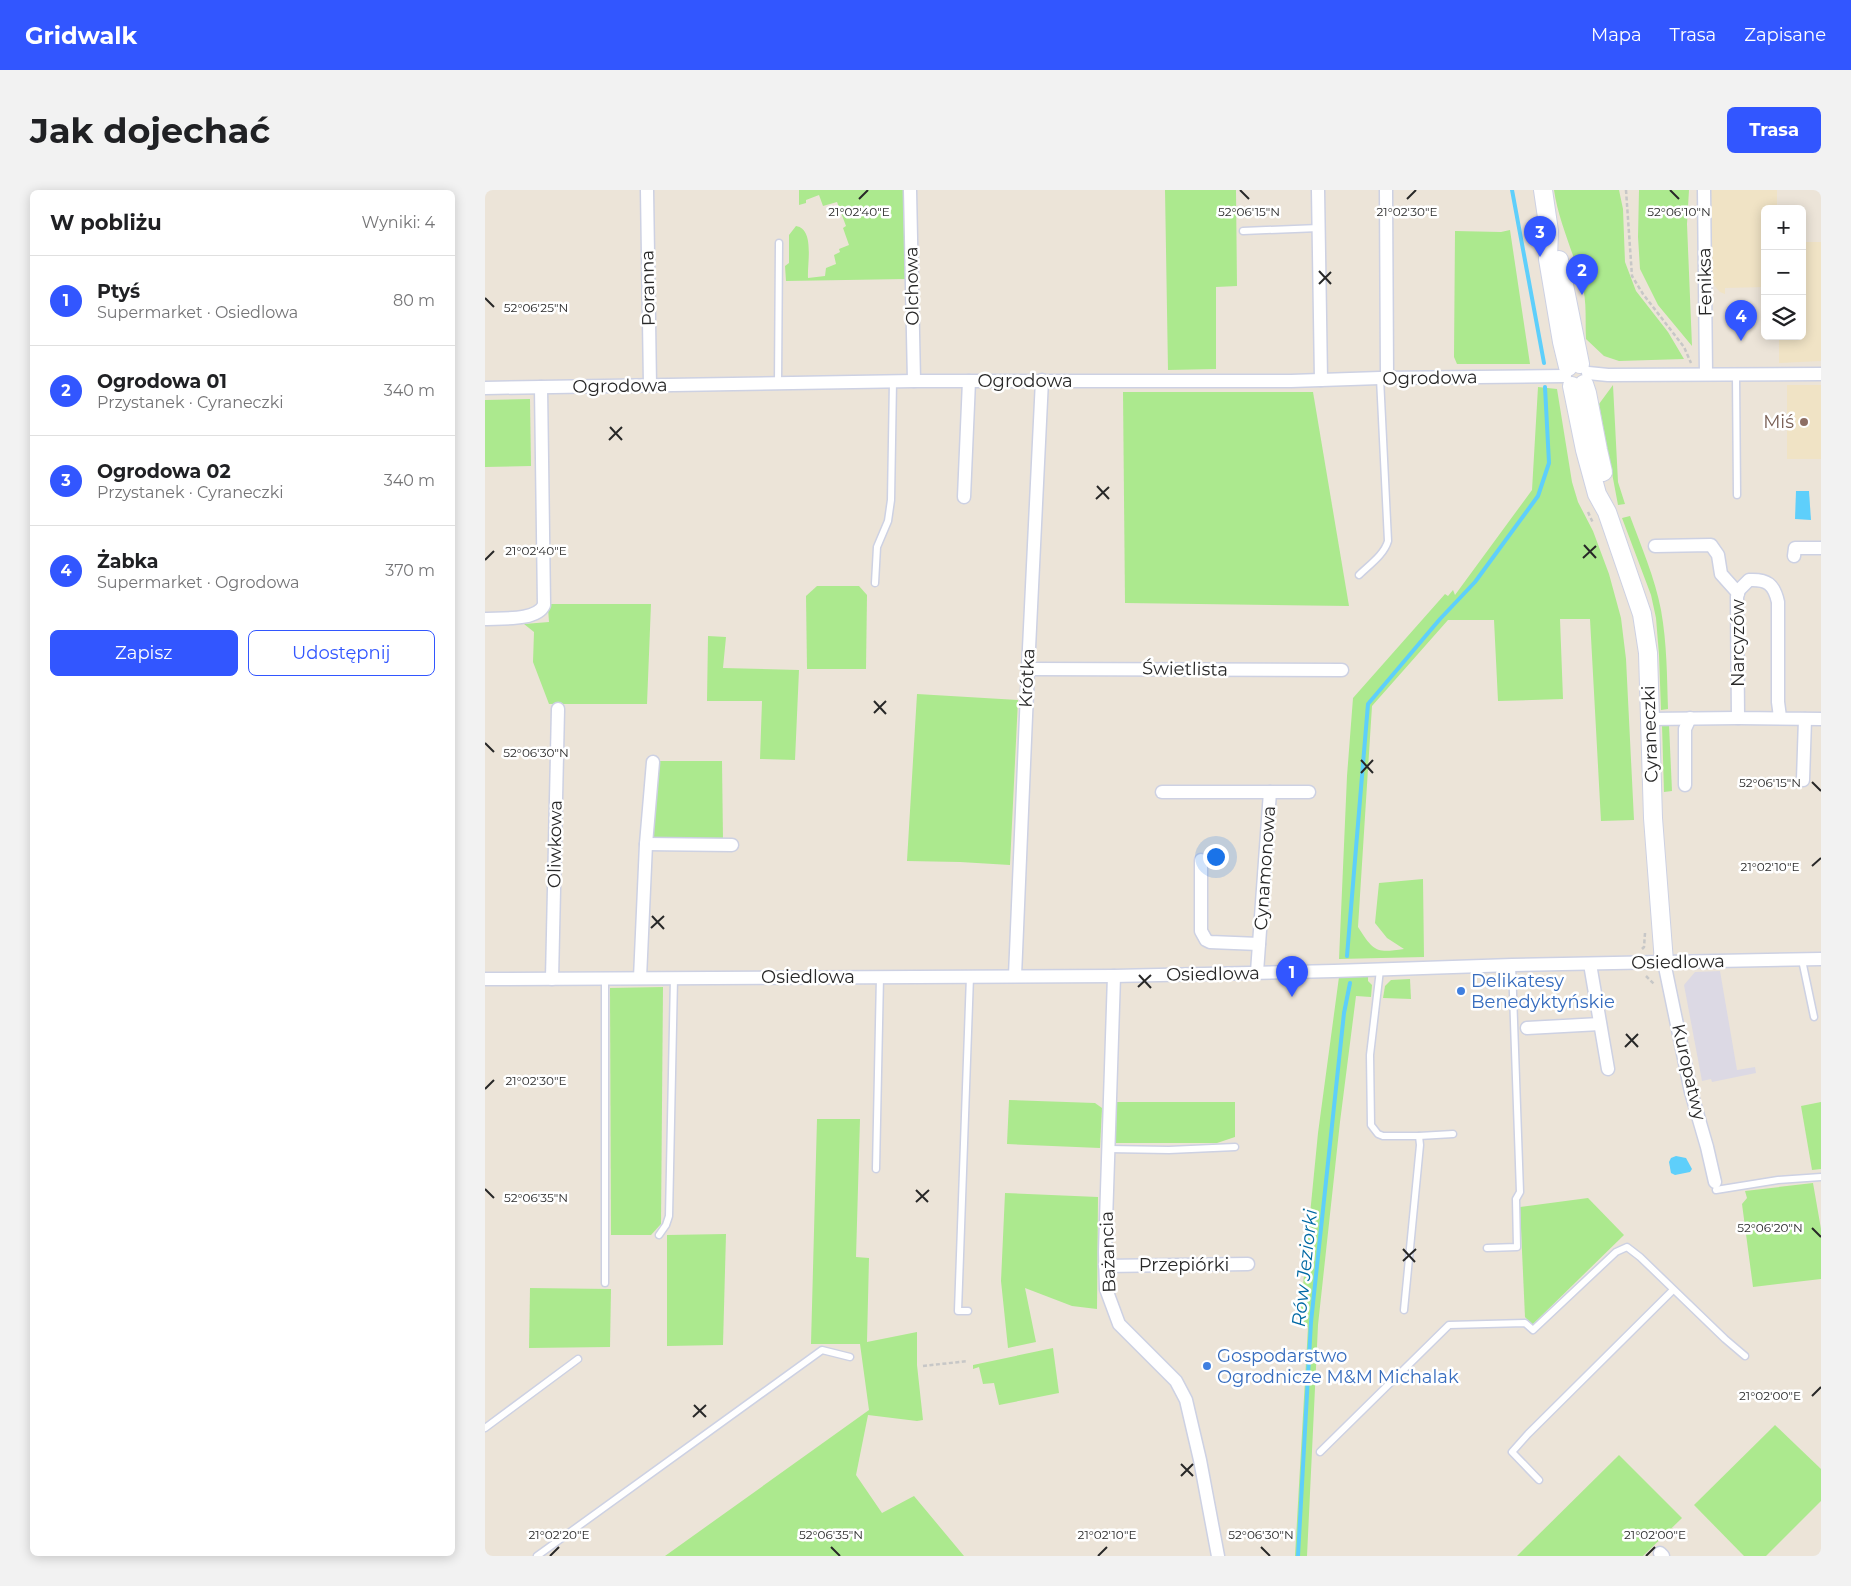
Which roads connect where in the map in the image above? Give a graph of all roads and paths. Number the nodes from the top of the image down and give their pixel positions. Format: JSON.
{"nodes":[{"id":1,"x":647,"y":190,"type":"edge"},
{"id":2,"x":910,"y":190,"type":"edge"},
{"id":3,"x":1318,"y":190,"type":"edge"},
{"id":4,"x":1385,"y":190,"type":"edge"},
{"id":5,"x":1543,"y":190,"type":"edge"},
{"id":6,"x":1625,"y":190,"type":"edge"},
{"id":7,"x":1703,"y":190,"type":"edge"},
{"id":8,"x":1319,"y":228,"type":"junction"},
{"id":9,"x":1243,"y":231,"type":"dead end"},
{"id":10,"x":779,"y":243,"type":"dead end"},
{"id":11,"x":1701,"y":374,"type":"junction"},
{"id":12,"x":1821,"y":374,"type":"edge"},
{"id":13,"x":1576,"y":375,"type":"junction"},
{"id":14,"x":1736,"y":375,"type":"junction"},
{"id":15,"x":1383,"y":378,"type":"junction"},
{"id":16,"x":1042,"y":380,"type":"junction"},
{"id":17,"x":1321,"y":380,"type":"junction"},
{"id":18,"x":915,"y":381,"type":"junction"},
{"id":19,"x":969,"y":381,"type":"junction"},
{"id":20,"x":893,"y":382,"type":"junction"},
{"id":21,"x":778,"y":384,"type":"junction"},
{"id":22,"x":649,"y":385,"type":"junction"},
{"id":23,"x":541,"y":387,"type":"junction"},
{"id":24,"x":485,"y":388,"type":"edge"},
{"id":25,"x":1737,"y":495,"type":"dead end"},
{"id":26,"x":964,"y":497,"type":"dead end"},
{"id":27,"x":1586,"y":508,"type":"dead end"},
{"id":28,"x":1597,"y":529,"type":"dead end"},
{"id":29,"x":1655,"y":546,"type":"dead end"},
{"id":30,"x":1821,"y":548,"type":"edge"},
{"id":31,"x":1794,"y":556,"type":"dead end"},
{"id":32,"x":1359,"y":575,"type":"dead end"},
{"id":33,"x":875,"y":583,"type":"dead end"},
{"id":34,"x":1738,"y":593,"type":"junction"},
{"id":35,"x":485,"y":619,"type":"edge"},
{"id":36,"x":1028,"y":669,"type":"junction"},
{"id":37,"x":1342,"y":670,"type":"dead end"},
{"id":38,"x":559,"y":709,"type":"dead end"},
{"id":39,"x":1690,"y":718,"type":"junction"},
{"id":40,"x":1738,"y":718,"type":"junction"},
{"id":41,"x":1780,"y":718,"type":"junction"},
{"id":42,"x":1650,"y":719,"type":"junction"},
{"id":43,"x":1805,"y":719,"type":"junction"},
{"id":44,"x":1821,"y":719,"type":"edge"},
{"id":45,"x":653,"y":762,"type":"dead end"},
{"id":46,"x":1803,"y":780,"type":"dead end"},
{"id":47,"x":1685,"y":785,"type":"dead end"},
{"id":48,"x":1162,"y":792,"type":"dead end"},
{"id":49,"x":1270,"y":792,"type":"junction"},
{"id":50,"x":1309,"y":792,"type":"dead end"},
{"id":51,"x":646,"y":844,"type":"junction"},
{"id":52,"x":731,"y":845,"type":"dead end"},
{"id":53,"x":1201,"y":860,"type":"dead end"},
{"id":54,"x":1645,"y":927,"type":"dead end"},
{"id":55,"x":1259,"y":944,"type":"junction"},
{"id":56,"x":1802,"y":960,"type":"junction"},
{"id":57,"x":1821,"y":960,"type":"edge"},
{"id":58,"x":1664,"y":962,"type":"junction"},
{"id":59,"x":1640,"y":963,"type":"junction"},
{"id":60,"x":1589,"y":964,"type":"junction"},
{"id":61,"x":1512,"y":965,"type":"junction"},
{"id":62,"x":1380,"y":970,"type":"junction"},
{"id":63,"x":1257,"y":972,"type":"junction"},
{"id":64,"x":880,"y":976,"type":"junction"},
{"id":65,"x":970,"y":976,"type":"junction"},
{"id":66,"x":1015,"y":976,"type":"junction"},
{"id":67,"x":1114,"y":976,"type":"junction"},
{"id":68,"x":605,"y":978,"type":"junction"},
{"id":69,"x":640,"y":978,"type":"junction"},
{"id":70,"x":674,"y":978,"type":"junction"},
{"id":71,"x":485,"y":979,"type":"edge"},
{"id":72,"x":552,"y":979,"type":"junction"},
{"id":73,"x":1655,"y":987,"type":"dead end"},
{"id":74,"x":1814,"y":1017,"type":"dead end"},
{"id":75,"x":1600,"y":1024,"type":"junction"},
{"id":76,"x":1527,"y":1028,"type":"dead end"},
{"id":77,"x":1607,"y":1069,"type":"dead end"},
{"id":78,"x":1453,"y":1134,"type":"dead end"},
{"id":79,"x":1419,"y":1136,"type":"junction"},
{"id":80,"x":1235,"y":1147,"type":"dead end"},
{"id":81,"x":1108,"y":1149,"type":"junction"},
{"id":82,"x":876,"y":1169,"type":"dead end"},
{"id":83,"x":1821,"y":1177,"type":"edge"},
{"id":84,"x":1715,"y":1186,"type":"joint"},
{"id":85,"x":659,"y":1235,"type":"dead end"},
{"id":86,"x":1487,"y":1248,"type":"dead end"},
{"id":87,"x":1248,"y":1264,"type":"dead end"},
{"id":88,"x":1105,"y":1266,"type":"junction"},
{"id":89,"x":605,"y":1283,"type":"dead end"},
{"id":90,"x":1673,"y":1290,"type":"junction"},
{"id":91,"x":1404,"y":1310,"type":"dead end"},
{"id":92,"x":968,"y":1311,"type":"dead end"},
{"id":93,"x":1745,"y":1356,"type":"dead end"},
{"id":94,"x":850,"y":1357,"type":"dead end"},
{"id":95,"x":578,"y":1359,"type":"dead end"},
{"id":96,"x":968,"y":1361,"type":"dead end"},
{"id":97,"x":923,"y":1366,"type":"dead end"},
{"id":98,"x":485,"y":1428,"type":"edge"},
{"id":99,"x":1320,"y":1452,"type":"dead end"},
{"id":100,"x":1539,"y":1480,"type":"dead end"},
{"id":101,"x":537,"y":1556,"type":"edge"},
{"id":102,"x":1218,"y":1556,"type":"edge"}],
"edges":[{"from":1,"to":22,"type":"street","name":"Poranna"},
{"from":2,"to":18,"type":"street","name":"Olchowa"},
{"from":3,"to":8,"type":"street"},
{"from":4,"to":15,"type":"street"},
{"from":5,"to":13,"type":"street","name":"Cyraneczki"},
{"from":6,"to":11,"type":"path"},
{"from":7,"to":11,"type":"street","name":"Feniksa"},
{"from":8,"to":9,"type":"lane"},
{"from":8,"to":17,"type":"street"},
{"from":10,"to":21,"type":"lane"},
{"from":11,"to":13,"type":"street","name":"Ogrodowa"},
{"from":11,"to":14,"type":"street","name":"Ogrodowa"},
{"from":12,"to":14,"type":"street","name":"Ogrodowa"},
{"from":13,"to":15,"type":"street","name":"Ogrodowa"},
{"from":13,"to":42,"type":"street","name":"Cyraneczki"},
{"from":14,"to":25,"type":"lane"},
{"from":15,"to":17,"type":"street","name":"Ogrodowa"},
{"from":15,"to":32,"type":"lane"},
{"from":16,"to":17,"type":"street","name":"Ogrodowa"},
{"from":16,"to":19,"type":"street","name":"Ogrodowa"},
{"from":16,"to":36,"type":"street","name":"Krótka"},
{"from":18,"to":19,"type":"street","name":"Ogrodowa"},
{"from":18,"to":20,"type":"street","name":"Ogrodowa"},
{"from":19,"to":26,"type":"street"},
{"from":20,"to":21,"type":"street","name":"Ogrodowa"},
{"from":20,"to":33,"type":"lane"},
{"from":21,"to":22,"type":"street","name":"Ogrodowa"},
{"from":22,"to":23,"type":"street","name":"Ogrodowa"},
{"from":23,"to":24,"type":"street","name":"Ogrodowa"},
{"from":23,"to":35,"type":"street"},
{"from":27,"to":28,"type":"path"},
{"from":29,"to":34,"type":"street"},
{"from":30,"to":31,"type":"street"},
{"from":34,"to":40,"type":"street","name":"Narcyzów"},
{"from":34,"to":41,"type":"street","name":"Narcyzów"},
{"from":36,"to":37,"type":"street","name":"Świetlista"},
{"from":36,"to":66,"type":"street","name":"Krótka"},
{"from":38,"to":72,"type":"street","name":"Oliwkowa"},
{"from":39,"to":40,"type":"street"},
{"from":39,"to":42,"type":"street"},
{"from":39,"to":47,"type":"street"},
{"from":40,"to":41,"type":"street"},
{"from":41,"to":43,"type":"street"},
{"from":42,"to":58,"type":"street","name":"Cyraneczki"},
{"from":43,"to":44,"type":"street"},
{"from":43,"to":46,"type":"street"},
{"from":45,"to":51,"type":"street"},
{"from":48,"to":49,"type":"street","name":"Cynamonowa"},
{"from":49,"to":50,"type":"street","name":"Cynamonowa"},
{"from":49,"to":55,"type":"street","name":"Cynamonowa"},
{"from":51,"to":52,"type":"street"},
{"from":51,"to":69,"type":"street"},
{"from":53,"to":55,"type":"street","name":"Cynamonowa"},
{"from":54,"to":59,"type":"path"},
{"from":55,"to":63,"type":"street","name":"Cynamonowa"},
{"from":56,"to":57,"type":"street","name":"Osiedlowa"},
{"from":56,"to":58,"type":"street","name":"Osiedlowa"},
{"from":56,"to":74,"type":"lane"},
{"from":58,"to":59,"type":"street","name":"Osiedlowa"},
{"from":58,"to":84,"type":"street","name":"Kuropatwy"},
{"from":59,"to":60,"type":"street","name":"Osiedlowa"},
{"from":59,"to":73,"type":"path"},
{"from":60,"to":61,"type":"street","name":"Osiedlowa"},
{"from":60,"to":75,"type":"street"},
{"from":61,"to":62,"type":"street","name":"Osiedlowa"},
{"from":61,"to":86,"type":"lane"},
{"from":62,"to":63,"type":"street","name":"Osiedlowa"},
{"from":62,"to":79,"type":"lane"},
{"from":63,"to":67,"type":"street","name":"Osiedlowa"},
{"from":64,"to":65,"type":"street","name":"Osiedlowa"},
{"from":64,"to":70,"type":"street","name":"Osiedlowa"},
{"from":64,"to":82,"type":"lane"},
{"from":65,"to":66,"type":"street","name":"Osiedlowa"},
{"from":65,"to":92,"type":"lane"},
{"from":66,"to":67,"type":"street","name":"Osiedlowa"},
{"from":67,"to":81,"type":"street","name":"Bażancia"},
{"from":68,"to":69,"type":"street","name":"Osiedlowa"},
{"from":68,"to":72,"type":"street","name":"Osiedlowa"},
{"from":68,"to":89,"type":"lane"},
{"from":69,"to":70,"type":"street","name":"Osiedlowa"},
{"from":70,"to":85,"type":"lane"},
{"from":71,"to":72,"type":"street","name":"Osiedlowa"},
{"from":75,"to":76,"type":"street"},
{"from":75,"to":77,"type":"street"},
{"from":78,"to":79,"type":"lane"},
{"from":79,"to":91,"type":"lane"},
{"from":80,"to":81,"type":"lane"},
{"from":81,"to":88,"type":"street","name":"Bażancia"},
{"from":83,"to":84,"type":"lane"},
{"from":87,"to":88,"type":"street","name":"Przepiórki"},
{"from":88,"to":102,"type":"street","name":"Bażancia"},
{"from":90,"to":93,"type":"lane"},
{"from":90,"to":99,"type":"lane"},
{"from":90,"to":100,"type":"lane"},
{"from":94,"to":101,"type":"lane"},
{"from":95,"to":98,"type":"lane"},
{"from":96,"to":97,"type":"path"}]}
